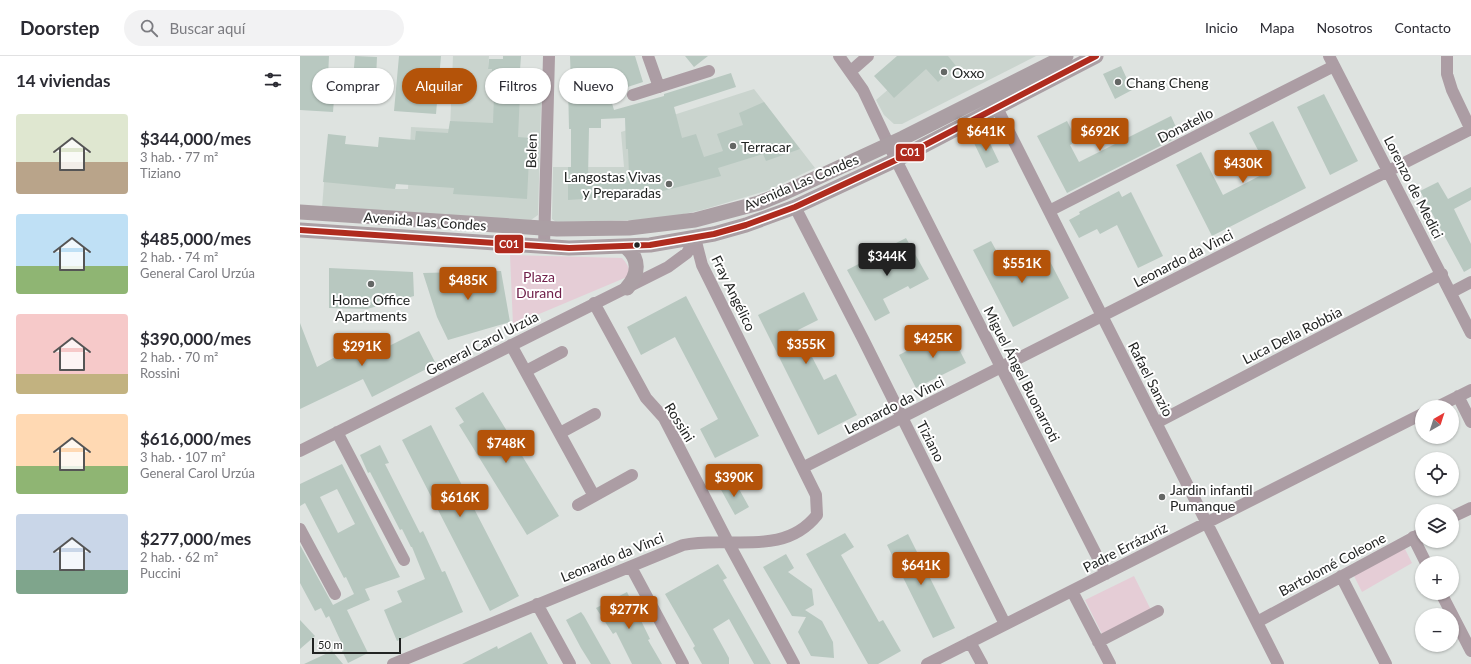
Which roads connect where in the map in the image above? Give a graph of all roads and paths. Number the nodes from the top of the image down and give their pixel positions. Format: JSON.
{"nodes":[{"id":1,"x":549,"y":56,"type":"edge"},
{"id":2,"x":648,"y":56,"type":"edge"},
{"id":3,"x":839,"y":56,"type":"edge"},
{"id":4,"x":868,"y":56,"type":"edge"},
{"id":5,"x":1066,"y":56,"type":"edge"},
{"id":6,"x":1096,"y":56,"type":"edge"},
{"id":7,"x":1447,"y":56,"type":"edge"},
{"id":8,"x":1332,"y":61,"type":"edge"},
{"id":9,"x":709,"y":71,"type":"dead end"},
{"id":10,"x":851,"y":71,"type":"junction"},
{"id":11,"x":659,"y":87,"type":"junction"},
{"id":12,"x":633,"y":95,"type":"dead end"},
{"id":13,"x":997,"y":108,"type":"junction"},
{"id":14,"x":1471,"y":129,"type":"edge"},
{"id":15,"x":889,"y":144,"type":"junction"},
{"id":16,"x":896,"y":160,"type":"junction"},
{"id":17,"x":1389,"y":171,"type":"junction"},
{"id":18,"x":795,"y":207,"type":"junction"},
{"id":19,"x":1049,"y":211,"type":"junction"},
{"id":20,"x":300,"y":212,"type":"edge"},
{"id":21,"x":544,"y":229,"type":"junction"},
{"id":22,"x":300,"y":230,"type":"edge"},
{"id":23,"x":695,"y":238,"type":"junction"},
{"id":24,"x":544,"y":247,"type":"junction"},
{"id":25,"x":626,"y":247,"type":"junction"},
{"id":26,"x":1442,"y":274,"type":"junction"},
{"id":27,"x":1471,"y":282,"type":"edge"},
{"id":28,"x":627,"y":288,"type":"junction"},
{"id":29,"x":1452,"y":292,"type":"junction"},
{"id":30,"x":594,"y":303,"type":"junction"},
{"id":31,"x":1102,"y":316,"type":"junction"},
{"id":32,"x":1471,"y":333,"type":"edge"},
{"id":33,"x":511,"y":345,"type":"junction"},
{"id":34,"x":562,"y":352,"type":"dead end"},
{"id":35,"x":1002,"y":367,"type":"junction"},
{"id":36,"x":526,"y":371,"type":"junction"},
{"id":37,"x":1471,"y":390,"type":"edge"},
{"id":38,"x":1458,"y":396,"type":"junction"},
{"id":39,"x":1450,"y":400,"type":"edge"},
{"id":40,"x":595,"y":414,"type":"dead end"},
{"id":41,"x":902,"y":417,"type":"junction"},
{"id":42,"x":1415,"y":418,"type":"edge"},
{"id":43,"x":1471,"y":422,"type":"edge"},
{"id":44,"x":1156,"y":423,"type":"junction"},
{"id":45,"x":337,"y":432,"type":"junction"},
{"id":46,"x":560,"y":434,"type":"junction"},
{"id":47,"x":300,"y":451,"type":"edge"},
{"id":48,"x":804,"y":467,"type":"junction"},
{"id":49,"x":632,"y":475,"type":"dead end"},
{"id":50,"x":594,"y":496,"type":"junction"},
{"id":51,"x":578,"y":505,"type":"dead end"},
{"id":52,"x":1471,"y":508,"type":"edge"},
{"id":53,"x":1459,"y":514,"type":"edge"},
{"id":54,"x":1207,"y":523,"type":"junction"},
{"id":55,"x":300,"y":529,"type":"edge"},
{"id":56,"x":1415,"y":536,"type":"edge"},
{"id":57,"x":729,"y":544,"type":"junction"},
{"id":58,"x":404,"y":560,"type":"dead end"},
{"id":59,"x":631,"y":567,"type":"junction"},
{"id":60,"x":1106,"y":574,"type":"junction"},
{"id":61,"x":1341,"y":576,"type":"junction"},
{"id":62,"x":1072,"y":591,"type":"junction"},
{"id":63,"x":335,"y":594,"type":"dead end"},
{"id":64,"x":1445,"y":600,"type":"edge"},
{"id":65,"x":537,"y":604,"type":"junction"},
{"id":66,"x":1158,"y":611,"type":"dead end"},
{"id":67,"x":1257,"y":622,"type":"junction"},
{"id":68,"x":1005,"y":624,"type":"junction"},
{"id":69,"x":970,"y":642,"type":"junction"},
{"id":70,"x":1098,"y":642,"type":"junction"},
{"id":71,"x":1471,"y":651,"type":"edge"},
{"id":72,"x":393,"y":664,"type":"edge"},
{"id":73,"x":570,"y":664,"type":"edge"},
{"id":74,"x":683,"y":664,"type":"edge"},
{"id":75,"x":794,"y":664,"type":"edge"},
{"id":76,"x":927,"y":664,"type":"edge"},
{"id":77,"x":982,"y":664,"type":"edge"},
{"id":78,"x":1110,"y":664,"type":"edge"},
{"id":79,"x":1278,"y":664,"type":"edge"},
{"id":80,"x":1386,"y":664,"type":"edge"}],
"edges":[{"from":1,"to":21,"type":"street","name":"Belen"},
{"from":2,"to":11,"type":"street"},
{"from":3,"to":10,"type":"street","name":"Miguel Ángel Buonarroti"},
{"from":4,"to":10,"type":"street"},
{"from":5,"to":15,"type":"main road","name":"Avenida Las Condes"},
{"from":6,"to":13,"type":"main road","name":"Avenida Las Condes"},
{"from":7,"to":14,"type":"street"},
{"from":8,"to":17,"type":"street","name":"Lorenzo de Medici"},
{"from":8,"to":19,"type":"street","name":"Donatello"},
{"from":9,"to":11,"type":"street"},
{"from":10,"to":15,"type":"street","name":"Miguel Ángel Buonarroti"},
{"from":11,"to":12,"type":"street"},
{"from":13,"to":16,"type":"main road","name":"Avenida Las Condes"},
{"from":13,"to":19,"type":"street","name":"Rafael Sanzio"},
{"from":14,"to":17,"type":"street","name":"Leonardo da Vinci"},
{"from":15,"to":16,"type":"street","name":"Miguel Ángel Buonarroti"},
{"from":15,"to":21,"type":"main road","name":"Avenida Las Condes"},
{"from":16,"to":18,"type":"main road","name":"Avenida Las Condes"},
{"from":16,"to":35,"type":"street","name":"Miguel Ángel Buonarroti"},
{"from":17,"to":26,"type":"street","name":"Lorenzo de Medici"},
{"from":17,"to":31,"type":"street","name":"Leonardo da Vinci"},
{"from":18,"to":23,"type":"main road","name":"Avenida Las Condes"},
{"from":18,"to":41,"type":"street","name":"Tiziano"},
{"from":19,"to":31,"type":"street","name":"Rafael Sanzio"},
{"from":20,"to":21,"type":"main road","name":"Avenida Las Condes"},
{"from":21,"to":24,"type":"street","name":"Belen"},
{"from":22,"to":24,"type":"main road","name":"Avenida Las Condes"},
{"from":23,"to":25,"type":"main road","name":"Avenida Las Condes"},
{"from":23,"to":28,"type":"street","name":"General Carol Urzúa"},
{"from":23,"to":48,"type":"street","name":"Fray Angélico"},
{"from":24,"to":25,"type":"main road","name":"Avenida Las Condes"},
{"from":25,"to":28,"type":"main road"},
{"from":26,"to":29,"type":"street","name":"Lorenzo de Medici"},
{"from":26,"to":44,"type":"street","name":"Luca Della Robbia"},
{"from":27,"to":29,"type":"street"},
{"from":28,"to":30,"type":"street","name":"General Carol Urzúa"},
{"from":29,"to":32,"type":"street","name":"Lorenzo de Medici"},
{"from":30,"to":33,"type":"street","name":"General Carol Urzúa"},
{"from":30,"to":57,"type":"street","name":"Rossini"},
{"from":31,"to":35,"type":"street","name":"Leonardo da Vinci"},
{"from":31,"to":44,"type":"street","name":"Rafael Sanzio"},
{"from":33,"to":36,"type":"street"},
{"from":33,"to":45,"type":"street","name":"General Carol Urzúa"},
{"from":34,"to":36,"type":"street"},
{"from":35,"to":41,"type":"street","name":"Leonardo da Vinci"},
{"from":35,"to":60,"type":"street","name":"Miguel Ángel Buonarroti"},
{"from":36,"to":46,"type":"street"},
{"from":37,"to":38,"type":"street"},
{"from":38,"to":39,"type":"street"},
{"from":38,"to":43,"type":"street"},
{"from":40,"to":46,"type":"street"},
{"from":41,"to":48,"type":"street","name":"Leonardo da Vinci"},
{"from":41,"to":68,"type":"street","name":"Tiziano"},
{"from":42,"to":54,"type":"street","name":"Padre Errázuriz"},
{"from":44,"to":54,"type":"street","name":"Rafael Sanzio"},
{"from":45,"to":47,"type":"street","name":"General Carol Urzúa"},
{"from":45,"to":58,"type":"street"},
{"from":46,"to":50,"type":"street"},
{"from":48,"to":57,"type":"street","name":"Leonardo da Vinci"},
{"from":49,"to":50,"type":"street"},
{"from":50,"to":51,"type":"street"},
{"from":52,"to":53,"type":"street"},
{"from":54,"to":60,"type":"street","name":"Padre Errázuriz"},
{"from":54,"to":67,"type":"street","name":"Rafael Sanzio"},
{"from":55,"to":63,"type":"street"},
{"from":56,"to":61,"type":"street","name":"Bartolomé Coleone"},
{"from":57,"to":59,"type":"street","name":"Leonardo da Vinci"},
{"from":57,"to":75,"type":"street","name":"Rossini"},
{"from":59,"to":65,"type":"street","name":"Leonardo da Vinci"},
{"from":59,"to":74,"type":"street"},
{"from":60,"to":62,"type":"street","name":"Padre Errázuriz"},
{"from":61,"to":67,"type":"street","name":"Bartolomé Coleone"},
{"from":61,"to":80,"type":"street"},
{"from":62,"to":68,"type":"street","name":"Padre Errázuriz"},
{"from":62,"to":70,"type":"street"},
{"from":64,"to":71,"type":"street"},
{"from":65,"to":72,"type":"street","name":"Leonardo da Vinci"},
{"from":65,"to":73,"type":"street"},
{"from":66,"to":70,"type":"street"},
{"from":67,"to":79,"type":"street","name":"Rafael Sanzio"},
{"from":68,"to":69,"type":"street","name":"Padre Errázuriz"},
{"from":69,"to":76,"type":"street","name":"Padre Errázuriz"},
{"from":69,"to":77,"type":"street"},
{"from":70,"to":78,"type":"street"}]}
